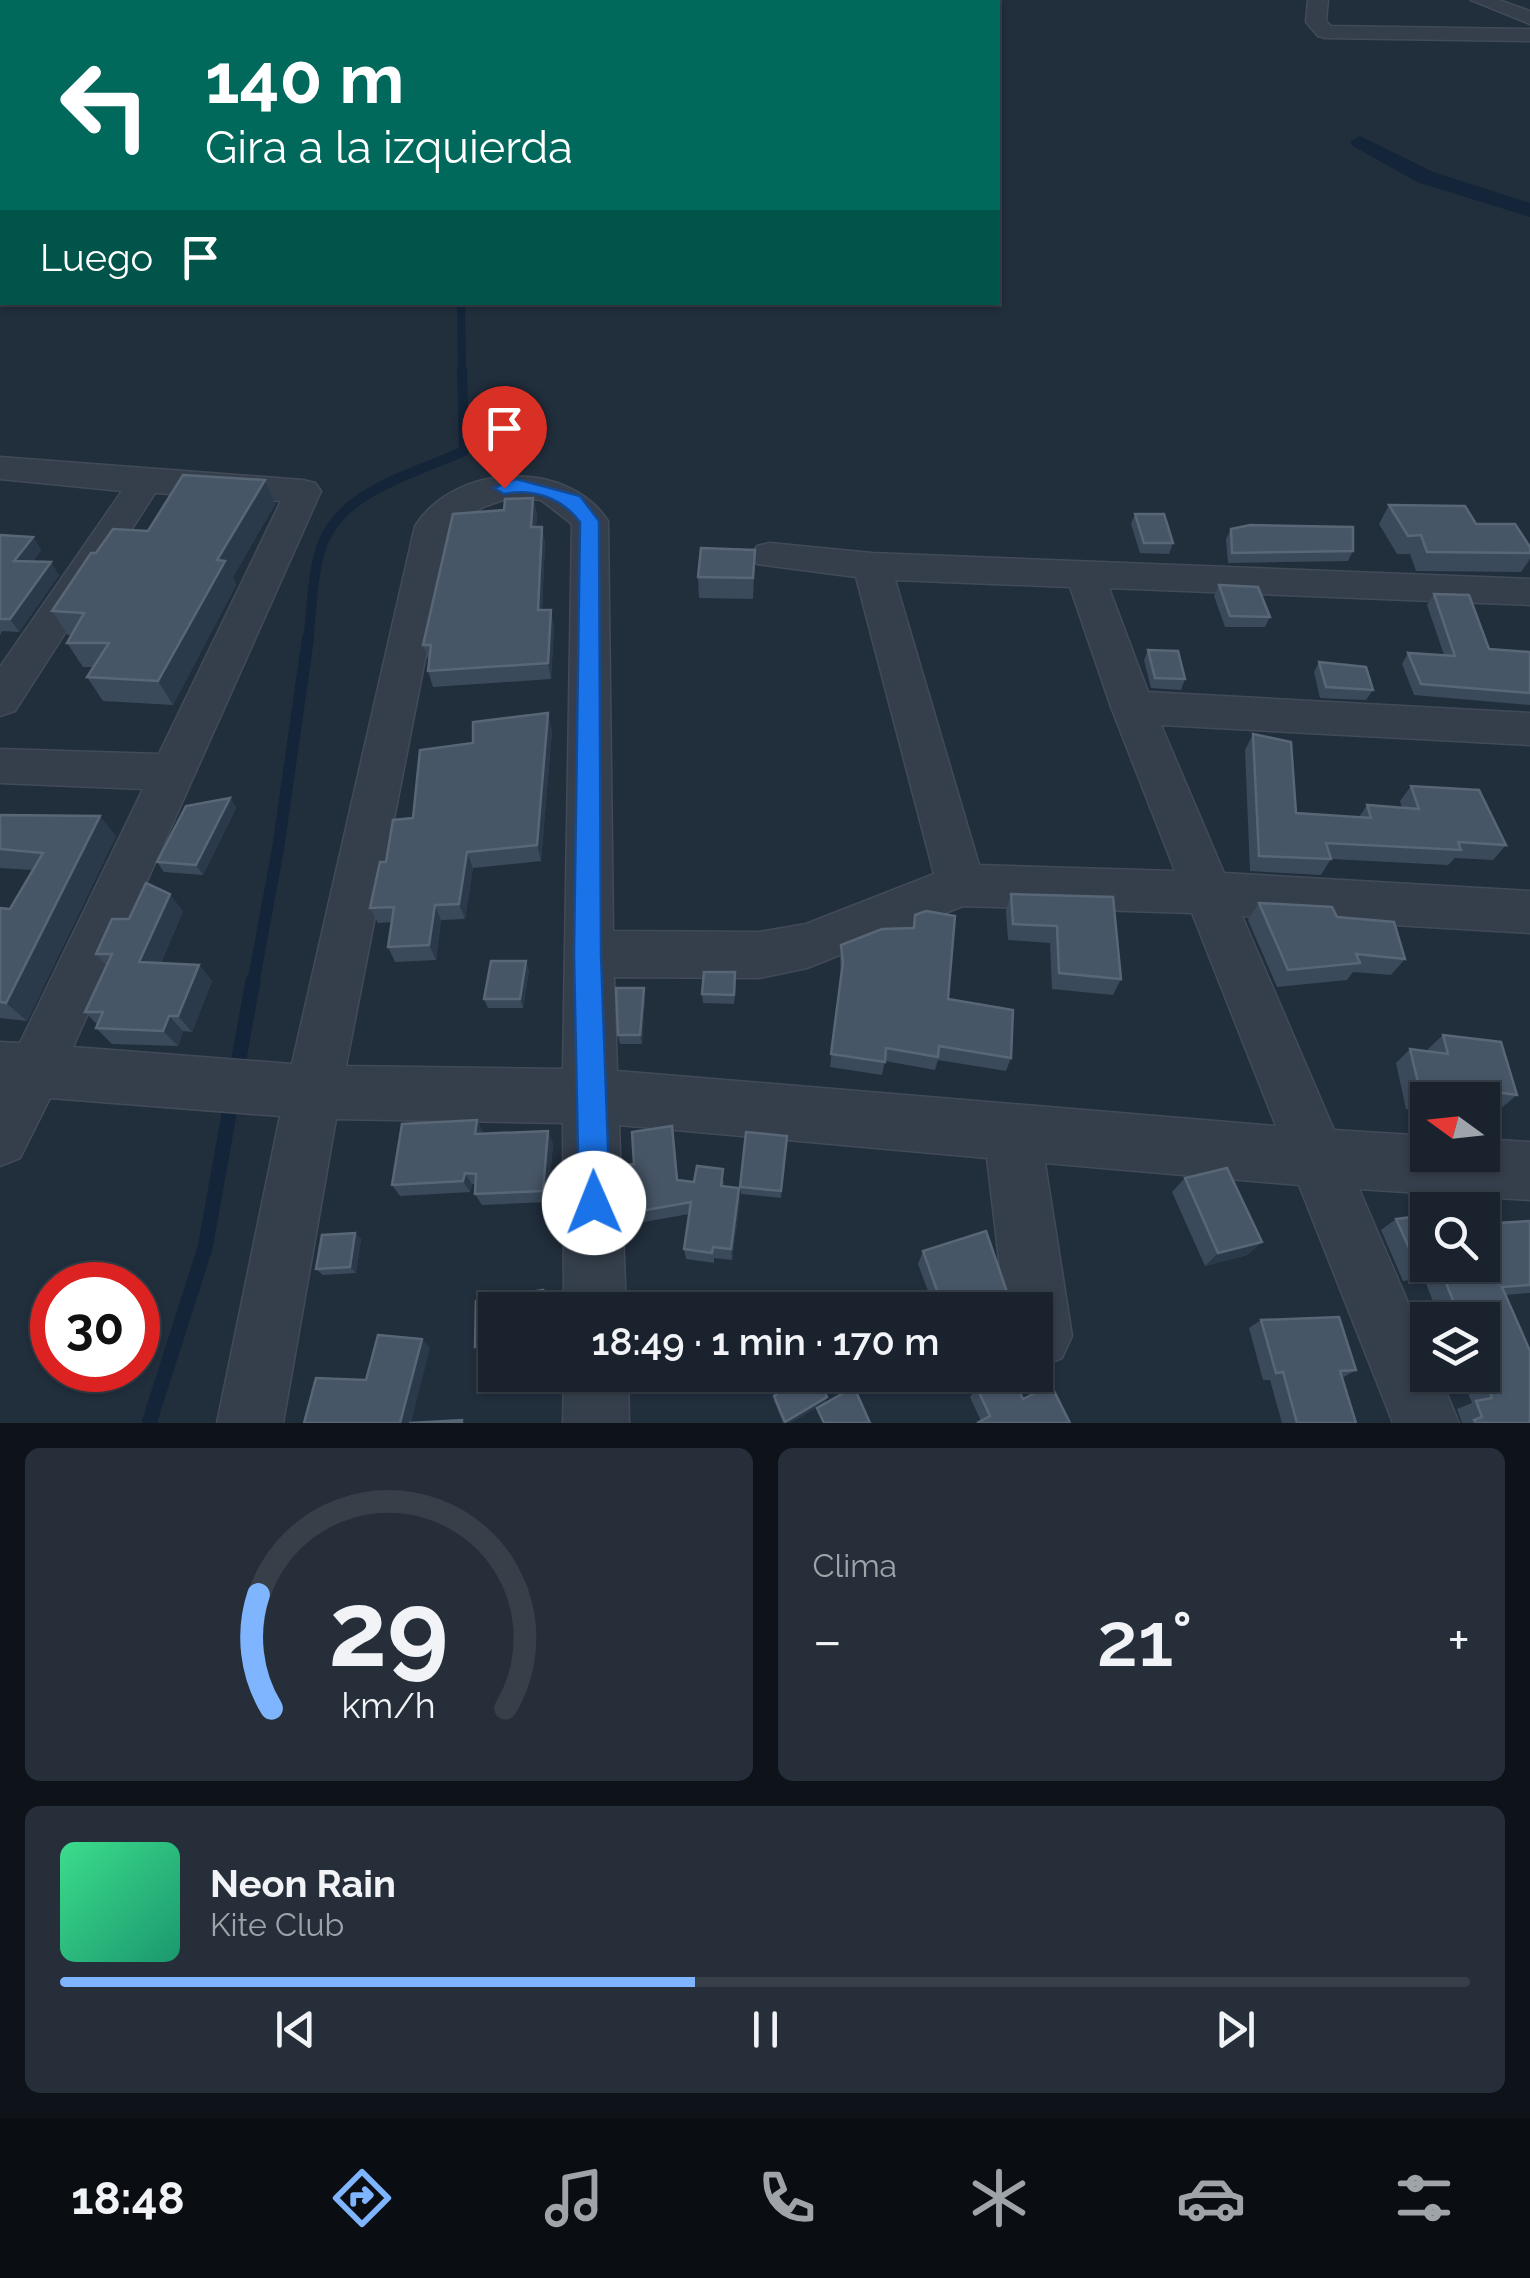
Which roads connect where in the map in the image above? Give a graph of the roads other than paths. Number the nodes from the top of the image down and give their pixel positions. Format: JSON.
{"nodes":[{"id":1,"x":1318,"y":0,"type":"edge"},
{"id":2,"x":1481,"y":0,"type":"edge"},
{"id":3,"x":1530,"y":4,"type":"edge"},
{"id":4,"x":1503,"y":8,"type":"junction"},
{"id":5,"x":1530,"y":18,"type":"edge"},
{"id":6,"x":1530,"y":34,"type":"edge"},
{"id":7,"x":0,"y":468,"type":"edge"},
{"id":8,"x":145,"y":482,"type":"junction"},
{"id":9,"x":770,"y":555,"type":"dead end"},
{"id":10,"x":872,"y":566,"type":"junction"},
{"id":11,"x":1085,"y":575,"type":"junction"},
{"id":12,"x":1530,"y":592,"type":"edge"},
{"id":13,"x":0,"y":700,"type":"edge"},
{"id":14,"x":1132,"y":706,"type":"junction"},
{"id":15,"x":1530,"y":729,"type":"edge"},
{"id":16,"x":0,"y":766,"type":"edge"},
{"id":17,"x":171,"y":772,"type":"junction"},
{"id":18,"x":962,"y":885,"type":"junction"},
{"id":19,"x":1209,"y":893,"type":"junction"},
{"id":20,"x":1530,"y":912,"type":"edge"},
{"id":21,"x":588,"y":954,"type":"junction"},
{"id":22,"x":18,"y":1069,"type":"edge"},
{"id":23,"x":313,"y":1092,"type":"junction"},
{"id":24,"x":593,"y":1096,"type":"junction"},
{"id":25,"x":1012,"y":1130,"type":"junction"},
{"id":26,"x":0,"y":1138,"type":"edge"},
{"id":27,"x":1318,"y":1158,"type":"junction"},
{"id":28,"x":1530,"y":1171,"type":"edge"},
{"id":29,"x":595,"y":1292,"type":"edge"},
{"id":30,"x":1034,"y":1292,"type":"edge"},
{"id":31,"x":596,"y":1392,"type":"edge"},
{"id":32,"x":250,"y":1423,"type":"edge"},
{"id":33,"x":596,"y":1423,"type":"edge"},
{"id":34,"x":1426,"y":1423,"type":"edge"}],
"edges":[{"from":1,"to":6,"type":"street"},
{"from":2,"to":4,"type":"street"},
{"from":3,"to":4,"type":"street"},
{"from":4,"to":5,"type":"street"},
{"from":7,"to":8,"type":"street"},
{"from":8,"to":13,"type":"street"},
{"from":8,"to":17,"type":"street"},
{"from":9,"to":10,"type":"street"},
{"from":10,"to":11,"type":"street"},
{"from":10,"to":18,"type":"street"},
{"from":11,"to":12,"type":"street"},
{"from":11,"to":14,"type":"street"},
{"from":14,"to":15,"type":"street"},
{"from":14,"to":19,"type":"street"},
{"from":16,"to":17,"type":"street"},
{"from":17,"to":22,"type":"street"},
{"from":18,"to":19,"type":"street"},
{"from":18,"to":21,"type":"street"},
{"from":19,"to":20,"type":"street"},
{"from":19,"to":27,"type":"street"},
{"from":21,"to":23,"type":"street"},
{"from":21,"to":24,"type":"street"},
{"from":22,"to":23,"type":"street"},
{"from":22,"to":26,"type":"street"},
{"from":23,"to":24,"type":"street"},
{"from":23,"to":32,"type":"street"},
{"from":24,"to":25,"type":"street"},
{"from":24,"to":29,"type":"street"},
{"from":25,"to":27,"type":"street"},
{"from":25,"to":30,"type":"street"},
{"from":27,"to":28,"type":"street"},
{"from":27,"to":34,"type":"street"},
{"from":31,"to":33,"type":"street"}]}
